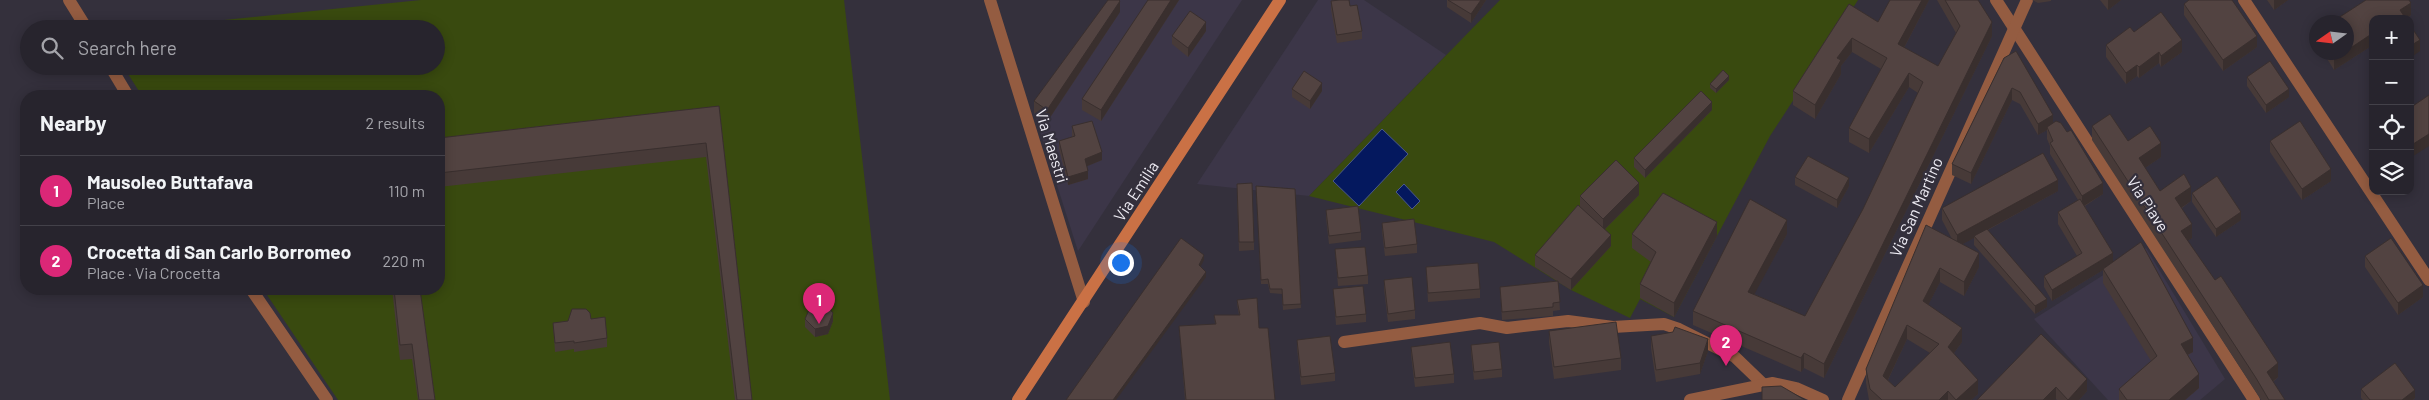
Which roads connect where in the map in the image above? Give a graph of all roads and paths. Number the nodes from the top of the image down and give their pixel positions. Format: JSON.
{"nodes":[{"id":1,"x":69,"y":0,"type":"edge"},
{"id":2,"x":990,"y":0,"type":"edge"},
{"id":3,"x":1280,"y":0,"type":"edge"},
{"id":4,"x":1996,"y":0,"type":"edge"},
{"id":5,"x":2027,"y":0,"type":"edge"},
{"id":6,"x":2244,"y":0,"type":"edge"},
{"id":7,"x":81,"y":20,"type":"edge"},
{"id":8,"x":2014,"y":27,"type":"junction"},
{"id":9,"x":115,"y":75,"type":"edge"},
{"id":10,"x":124,"y":90,"type":"edge"},
{"id":11,"x":2429,"y":280,"type":"edge"},
{"id":12,"x":255,"y":295,"type":"edge"},
{"id":13,"x":1084,"y":302,"type":"junction"},
{"id":14,"x":1344,"y":342,"type":"dead end"},
{"id":15,"x":1762,"y":384,"type":"junction"},
{"id":16,"x":327,"y":400,"type":"edge"},
{"id":17,"x":1018,"y":400,"type":"edge"},
{"id":18,"x":1690,"y":400,"type":"edge"},
{"id":19,"x":1822,"y":400,"type":"edge"},
{"id":20,"x":1848,"y":400,"type":"edge"},
{"id":21,"x":2254,"y":400,"type":"edge"}],
"edges":[{"from":1,"to":7,"type":"street"},
{"from":2,"to":13,"type":"street","name":"Via Maestri"},
{"from":3,"to":13,"type":"street","name":"Via Emilia"},
{"from":4,"to":8,"type":"street","name":"Via Piave"},
{"from":5,"to":8,"type":"street","name":"Via San Martino"},
{"from":6,"to":11,"type":"street"},
{"from":8,"to":20,"type":"street","name":"Via San Martino"},
{"from":8,"to":21,"type":"street","name":"Via Piave"},
{"from":9,"to":10,"type":"street"},
{"from":12,"to":16,"type":"street"},
{"from":13,"to":17,"type":"street","name":"Via Emilia"},
{"from":14,"to":15,"type":"street"},
{"from":15,"to":18,"type":"street"},
{"from":15,"to":19,"type":"street"}]}
